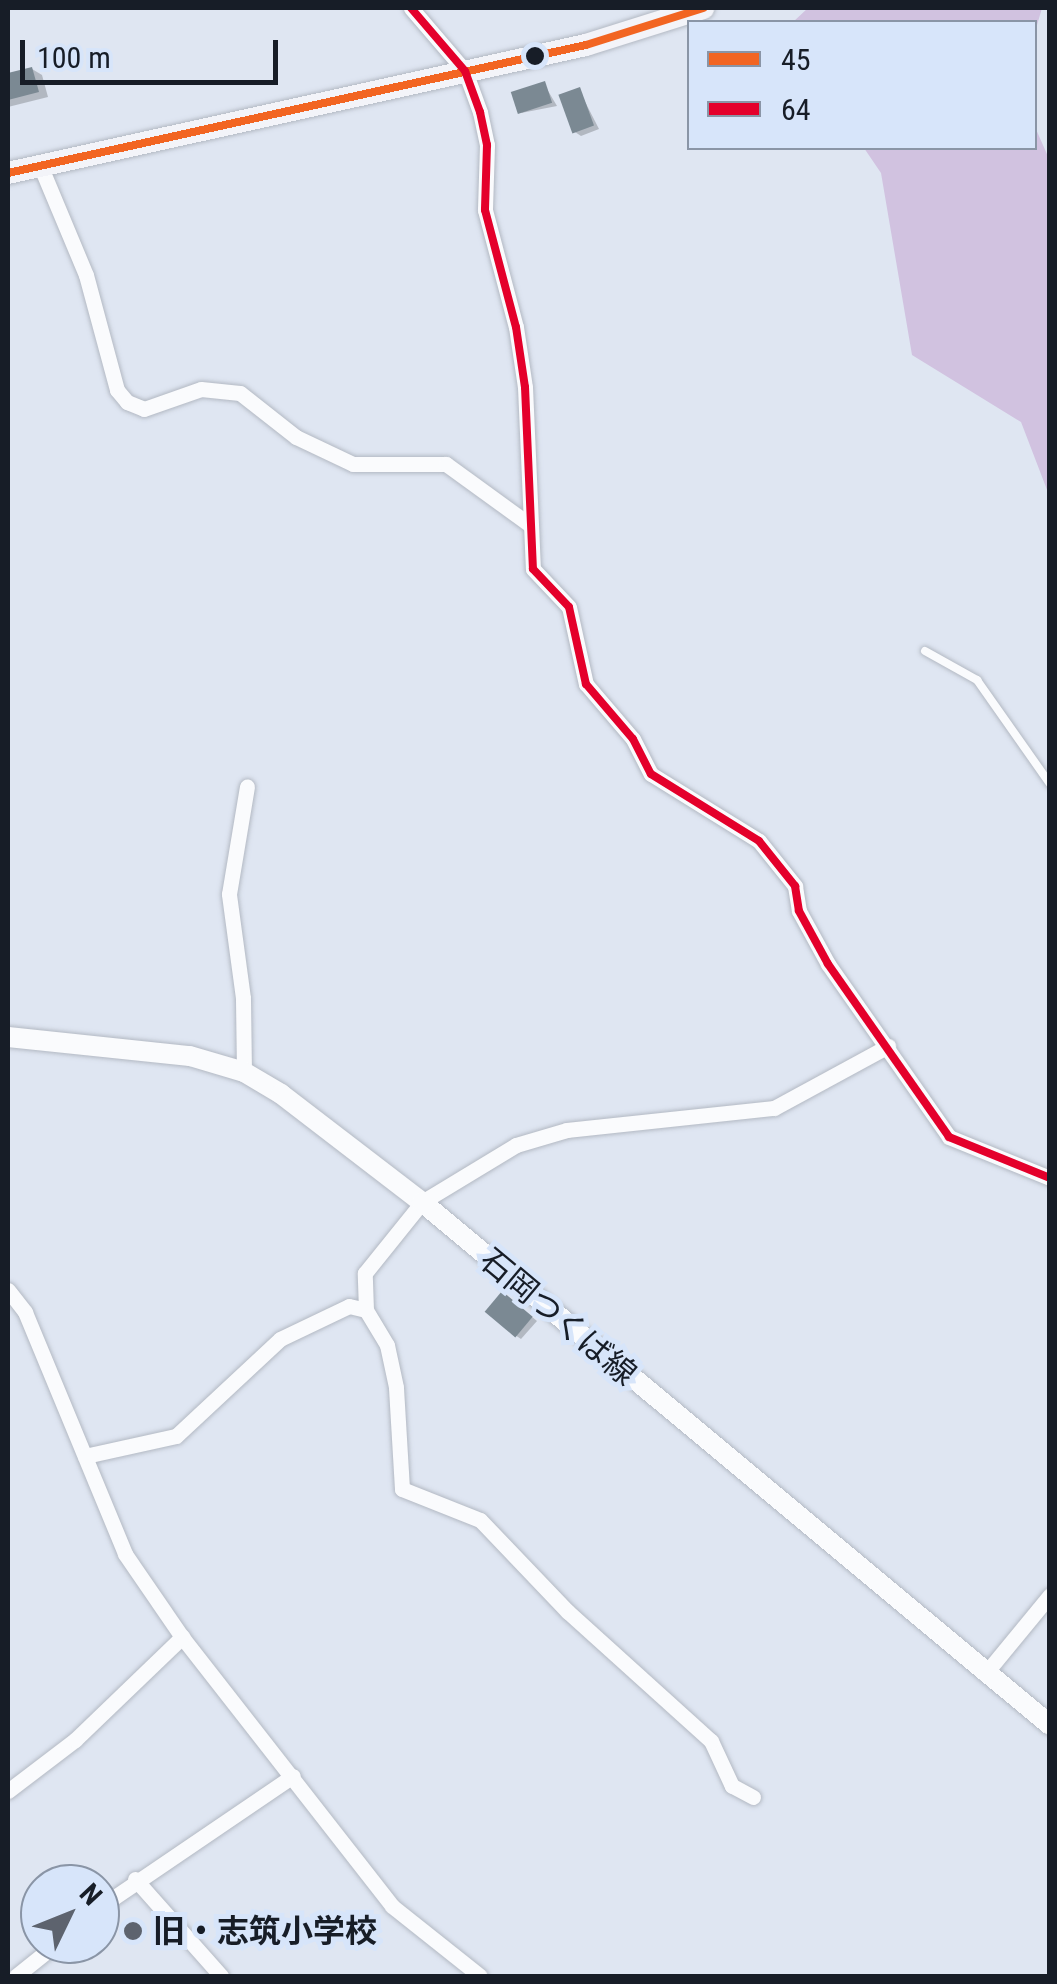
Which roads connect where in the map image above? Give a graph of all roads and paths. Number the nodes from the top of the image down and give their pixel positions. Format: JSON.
{"nodes":[{"id":1,"x":410,"y":8,"type":"edge"},
{"id":2,"x":703,"y":8,"type":"edge"},
{"id":3,"x":465,"y":71,"type":"junction"},
{"id":4,"x":40,"y":165,"type":"junction"},
{"id":5,"x":8,"y":174,"type":"edge"},
{"id":6,"x":530,"y":525,"type":"junction"},
{"id":7,"x":925,"y":651,"type":"dead end"},
{"id":8,"x":1050,"y":784,"type":"edge"},
{"id":9,"x":247,"y":786,"type":"dead end"},
{"id":10,"x":8,"y":1037,"type":"edge"},
{"id":11,"x":888,"y":1046,"type":"junction"},
{"id":12,"x":244,"y":1072,"type":"junction"},
{"id":13,"x":1050,"y":1178,"type":"edge"},
{"id":14,"x":422,"y":1202,"type":"junction"},
{"id":15,"x":8,"y":1290,"type":"edge"},
{"id":16,"x":366,"y":1310,"type":"junction"},
{"id":17,"x":85,"y":1456,"type":"junction"},
{"id":18,"x":1050,"y":1595,"type":"edge"},
{"id":19,"x":182,"y":1638,"type":"junction"},
{"id":20,"x":985,"y":1674,"type":"junction"},
{"id":21,"x":1050,"y":1725,"type":"edge"},
{"id":22,"x":293,"y":1776,"type":"junction"},
{"id":23,"x":8,"y":1791,"type":"edge"},
{"id":24,"x":752,"y":1797,"type":"dead end"},
{"id":25,"x":135,"y":1878,"type":"junction"},
{"id":26,"x":120,"y":1891,"type":"edge"},
{"id":27,"x":221,"y":1976,"type":"edge"},
{"id":28,"x":480,"y":1976,"type":"edge"}],
"edges":[{"from":1,"to":3,"type":"street"},
{"from":2,"to":3,"type":"main road"},
{"from":3,"to":4,"type":"main road"},
{"from":3,"to":6,"type":"street"},
{"from":4,"to":5,"type":"main road"},
{"from":4,"to":6,"type":"street"},
{"from":6,"to":11,"type":"street"},
{"from":7,"to":8,"type":"lane"},
{"from":9,"to":12,"type":"street"},
{"from":10,"to":12,"type":"main road","name":"石岡つくば線"},
{"from":11,"to":13,"type":"street"},
{"from":11,"to":14,"type":"street"},
{"from":12,"to":14,"type":"main road","name":"石岡つくば線"},
{"from":14,"to":16,"type":"street"},
{"from":14,"to":20,"type":"main road","name":"石岡つくば線"},
{"from":15,"to":17,"type":"street"},
{"from":16,"to":17,"type":"street"},
{"from":16,"to":24,"type":"street"},
{"from":17,"to":19,"type":"street"},
{"from":18,"to":20,"type":"street"},
{"from":19,"to":22,"type":"street"},
{"from":19,"to":23,"type":"street"},
{"from":20,"to":21,"type":"main road","name":"石岡つくば線"},
{"from":22,"to":25,"type":"street"},
{"from":22,"to":28,"type":"street"},
{"from":25,"to":26,"type":"street"},
{"from":25,"to":27,"type":"street"}]}
